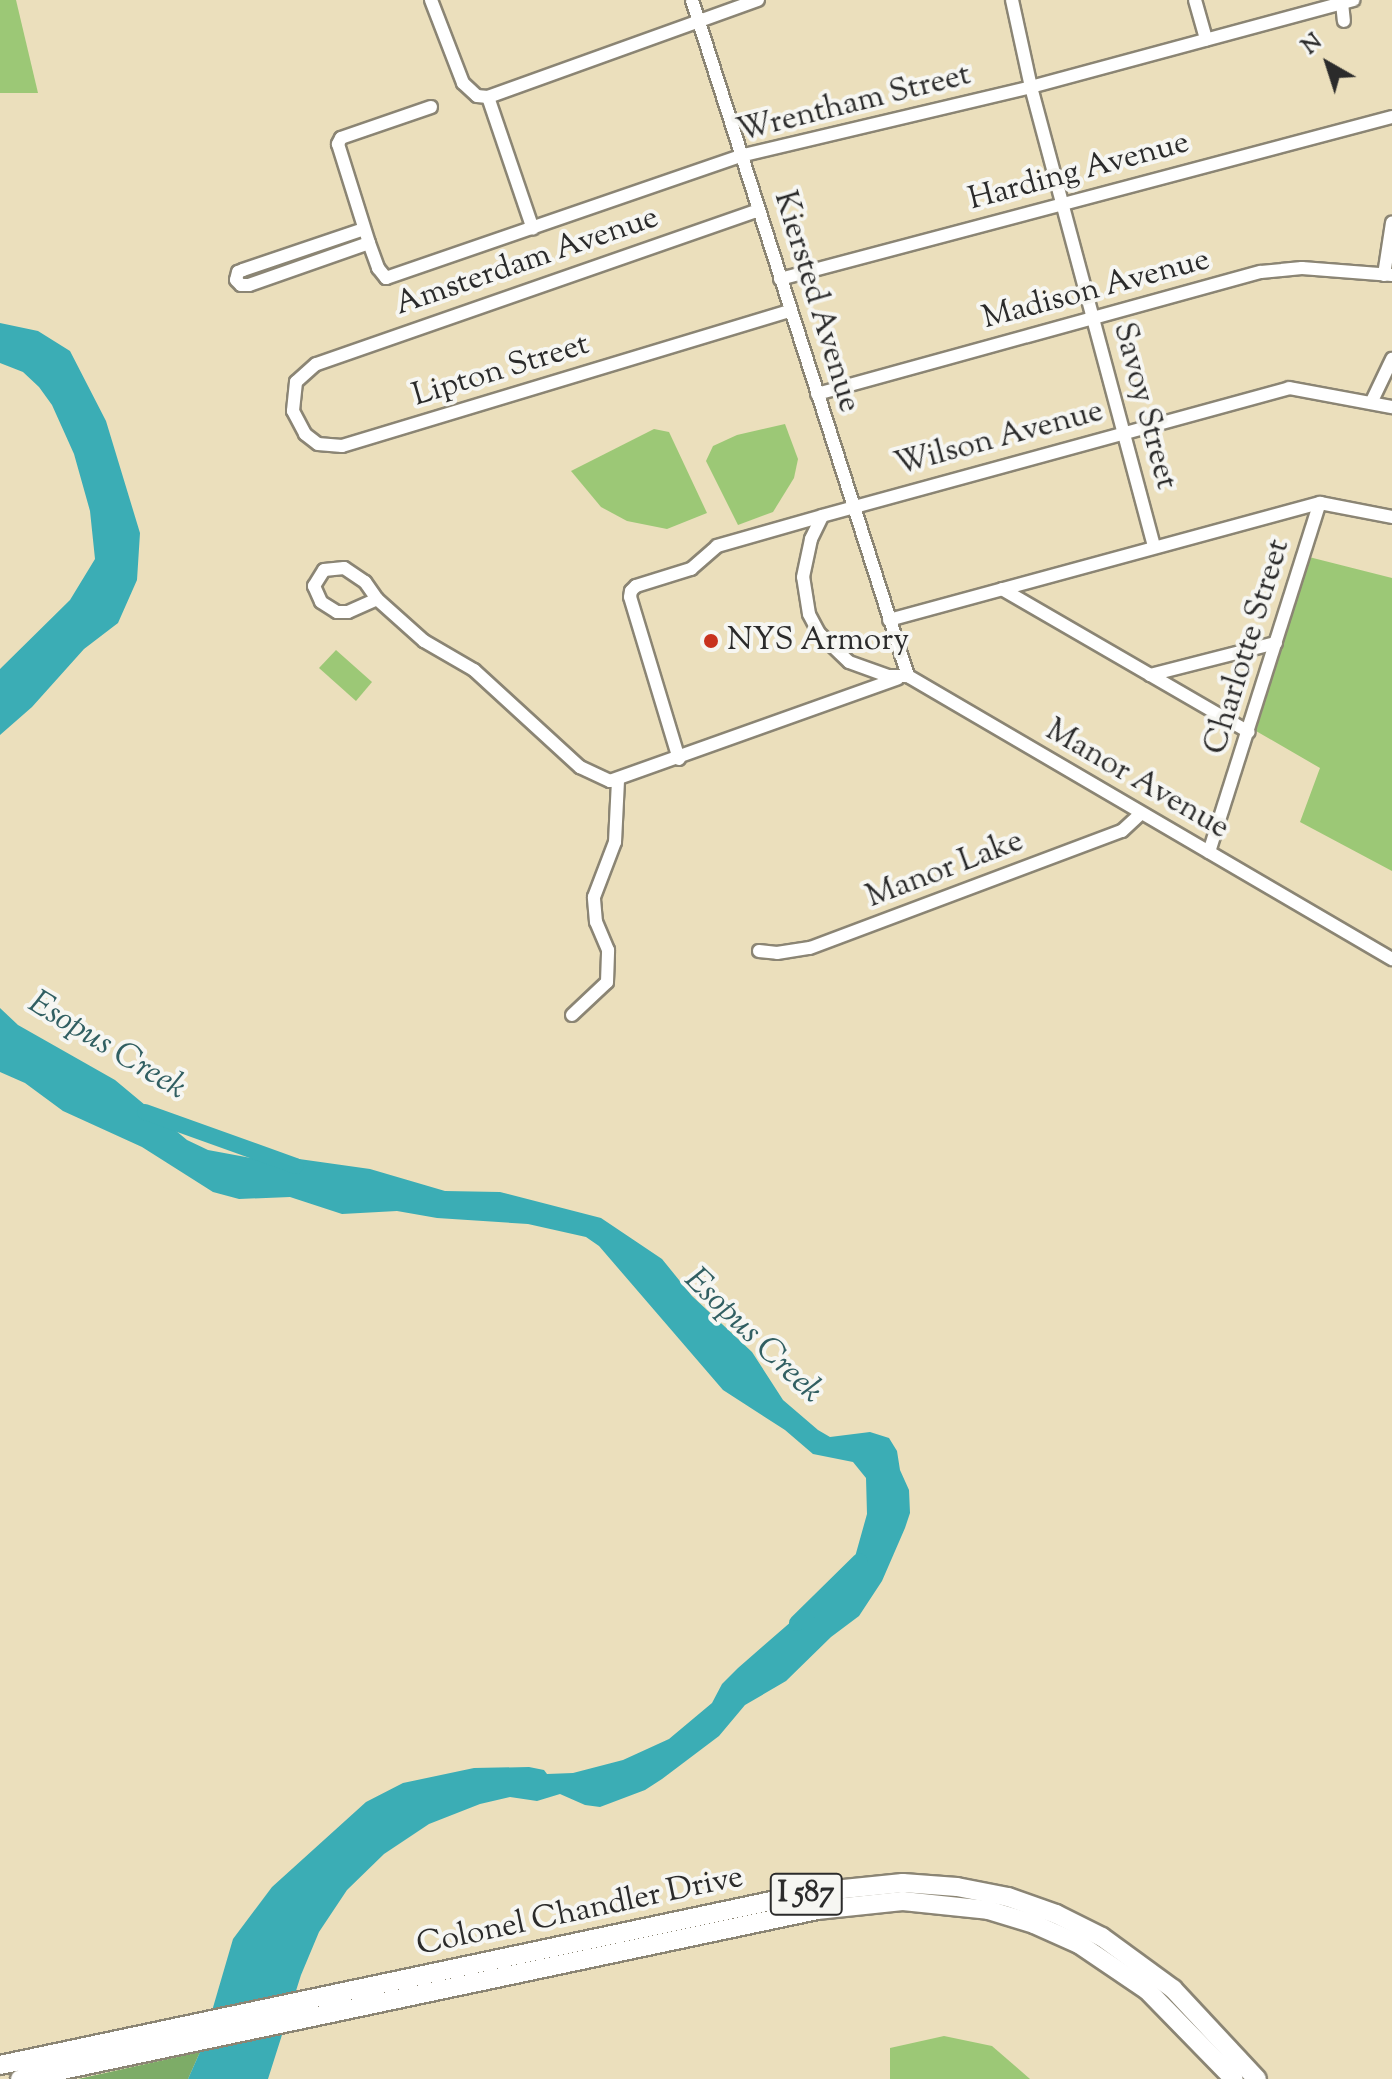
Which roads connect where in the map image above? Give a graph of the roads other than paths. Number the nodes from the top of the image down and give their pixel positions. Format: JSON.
{"nodes":[{"id":1,"x":431,"y":0,"type":"edge"},
{"id":2,"x":692,"y":0,"type":"edge"},
{"id":3,"x":758,"y":0,"type":"edge"},
{"id":4,"x":1012,"y":0,"type":"edge"},
{"id":5,"x":1195,"y":0,"type":"edge"},
{"id":6,"x":1348,"y":2,"type":"edge"},
{"id":7,"x":701,"y":21,"type":"junction"},
{"id":8,"x":1344,"y":21,"type":"dead end"},
{"id":9,"x":1206,"y":39,"type":"junction"},
{"id":10,"x":1031,"y":87,"type":"junction"},
{"id":11,"x":488,"y":97,"type":"junction"},
{"id":12,"x":431,"y":107,"type":"dead end"},
{"id":13,"x":1392,"y":117,"type":"edge"},
{"id":14,"x":744,"y":155,"type":"junction"},
{"id":15,"x":1063,"y":204,"type":"junction"},
{"id":16,"x":759,"y":210,"type":"junction"},
{"id":17,"x":1392,"y":223,"type":"edge"},
{"id":18,"x":364,"y":229,"type":"junction"},
{"id":19,"x":533,"y":229,"type":"junction"},
{"id":20,"x":369,"y":243,"type":"junction"},
{"id":21,"x":1388,"y":275,"type":"edge"},
{"id":22,"x":780,"y":279,"type":"junction"},
{"id":23,"x":790,"y":311,"type":"junction"},
{"id":24,"x":1094,"y":319,"type":"junction"},
{"id":25,"x":1392,"y":359,"type":"edge"},
{"id":26,"x":313,"y":366,"type":"joint"},
{"id":27,"x":817,"y":394,"type":"junction"},
{"id":28,"x":1371,"y":403,"type":"junction"},
{"id":29,"x":1392,"y":407,"type":"edge"},
{"id":30,"x":1125,"y":432,"type":"junction"},
{"id":31,"x":1320,"y":503,"type":"junction"},
{"id":32,"x":853,"y":506,"type":"junction"},
{"id":33,"x":822,"y":516,"type":"junction"},
{"id":34,"x":1392,"y":517,"type":"edge"},
{"id":35,"x":1154,"y":547,"type":"junction"},
{"id":36,"x":1002,"y":589,"type":"junction"},
{"id":37,"x":377,"y":599,"type":"junction"},
{"id":38,"x":889,"y":620,"type":"junction"},
{"id":39,"x":1276,"y":643,"type":"junction"},
{"id":40,"x":1150,"y":675,"type":"junction"},
{"id":41,"x":908,"y":676,"type":"junction"},
{"id":42,"x":1249,"y":732,"type":"junction"},
{"id":43,"x":679,"y":759,"type":"junction"},
{"id":44,"x":618,"y":780,"type":"junction"},
{"id":45,"x":1141,"y":813,"type":"junction"},
{"id":46,"x":1209,"y":852,"type":"junction"},
{"id":47,"x":759,"y":951,"type":"dead end"},
{"id":48,"x":1392,"y":959,"type":"edge"},
{"id":49,"x":572,"y":1015,"type":"dead end"},
{"id":50,"x":0,"y":2065,"type":"edge"},
{"id":51,"x":1234,"y":2070,"type":"edge"},
{"id":52,"x":20,"y":2079,"type":"edge"},
{"id":53,"x":1257,"y":2079,"type":"edge"}],
"edges":[{"from":1,"to":11,"type":"street"},
{"from":2,"to":7,"type":"street","name":"Kiersted Avenue"},
{"from":3,"to":7,"type":"street"},
{"from":4,"to":10,"type":"street","name":"Savoy Street"},
{"from":5,"to":9,"type":"street"},
{"from":6,"to":8,"type":"street"},
{"from":6,"to":9,"type":"street","name":"Wrentham Street"},
{"from":7,"to":11,"type":"street"},
{"from":7,"to":14,"type":"street","name":"Kiersted Avenue"},
{"from":9,"to":10,"type":"street","name":"Wrentham Street"},
{"from":10,"to":14,"type":"street","name":"Wrentham Street"},
{"from":10,"to":15,"type":"street","name":"Savoy Street"},
{"from":11,"to":19,"type":"street"},
{"from":12,"to":18,"type":"street"},
{"from":13,"to":15,"type":"street","name":"Harding Avenue"},
{"from":14,"to":16,"type":"street","name":"Kiersted Avenue"},
{"from":14,"to":19,"type":"street","name":"Wrentham Street"},
{"from":15,"to":22,"type":"street","name":"Harding Avenue"},
{"from":15,"to":24,"type":"street","name":"Savoy Street"},
{"from":16,"to":22,"type":"street","name":"Kiersted Avenue"},
{"from":16,"to":26,"type":"street","name":"Amsterdam Avenue"},
{"from":17,"to":21,"type":"street"},
{"from":18,"to":20,"type":"street"},
{"from":18,"to":20,"type":"street"},
{"from":19,"to":20,"type":"street","name":"Wrentham Street"},
{"from":21,"to":24,"type":"street","name":"Madison Avenue"},
{"from":22,"to":23,"type":"street","name":"Kiersted Avenue"},
{"from":23,"to":26,"type":"street","name":"Lipton Street"},
{"from":23,"to":27,"type":"street","name":"Kiersted Avenue"},
{"from":24,"to":27,"type":"street","name":"Madison Avenue"},
{"from":24,"to":30,"type":"street","name":"Savoy Street"},
{"from":25,"to":28,"type":"street"},
{"from":27,"to":32,"type":"street","name":"Kiersted Avenue"},
{"from":28,"to":29,"type":"street","name":"Wilson Avenue"},
{"from":28,"to":30,"type":"street","name":"Wilson Avenue"},
{"from":30,"to":32,"type":"street","name":"Wilson Avenue"},
{"from":30,"to":35,"type":"street","name":"Savoy Street"},
{"from":31,"to":34,"type":"street"},
{"from":31,"to":35,"type":"street"},
{"from":31,"to":39,"type":"street","name":"Charlotte Street"},
{"from":32,"to":33,"type":"street","name":"Wilson Avenue"},
{"from":32,"to":38,"type":"street","name":"Kiersted Avenue"},
{"from":33,"to":41,"type":"street"},
{"from":33,"to":43,"type":"street","name":"Wilson Avenue"},
{"from":35,"to":36,"type":"street"},
{"from":36,"to":38,"type":"street"},
{"from":36,"to":40,"type":"street"},
{"from":37,"to":37,"type":"street"},
{"from":37,"to":44,"type":"street"},
{"from":38,"to":41,"type":"street"},
{"from":39,"to":40,"type":"street"},
{"from":39,"to":42,"type":"street","name":"Charlotte Street"},
{"from":40,"to":42,"type":"street"},
{"from":41,"to":43,"type":"street"},
{"from":41,"to":45,"type":"street","name":"Manor Avenue"},
{"from":42,"to":46,"type":"street","name":"Charlotte Street"},
{"from":43,"to":44,"type":"street"},
{"from":44,"to":49,"type":"street"},
{"from":45,"to":46,"type":"street","name":"Manor Avenue"},
{"from":45,"to":47,"type":"street","name":"Manor Lake"},
{"from":46,"to":48,"type":"street","name":"Manor Avenue"},
{"from":50,"to":51,"type":"highway","name":"Colonel Chandler Drive","number":"I 587"},
{"from":51,"to":52,"type":"highway","name":"Colonel Chandler Drive","number":"I 587"},
{"from":51,"to":53,"type":"highway","name":"Colonel Chandler Drive","number":"I 587"}]}
